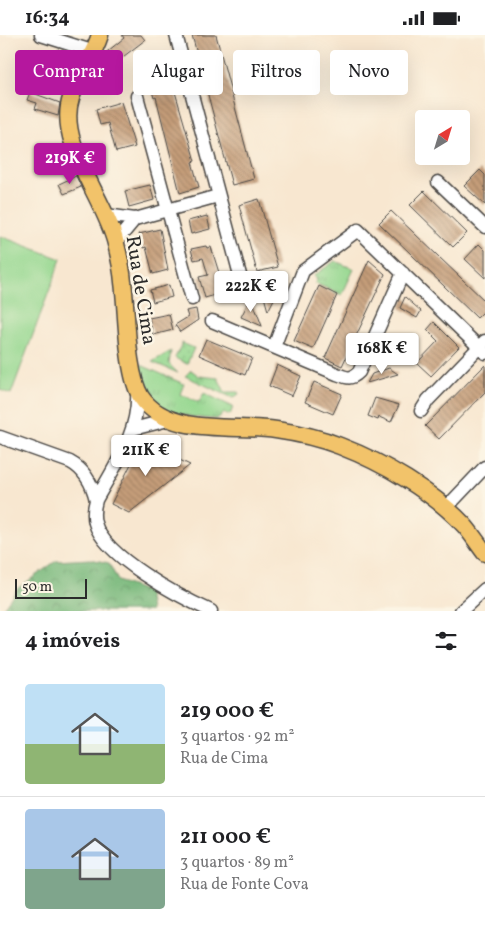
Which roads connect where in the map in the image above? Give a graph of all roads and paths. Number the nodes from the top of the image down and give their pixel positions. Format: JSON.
{"nodes":[{"id":1,"x":41,"y":35,"type":"edge"},
{"id":2,"x":100,"y":35,"type":"edge"},
{"id":3,"x":176,"y":35,"type":"edge"},
{"id":4,"x":89,"y":50,"type":"edge"},
{"id":5,"x":96,"y":50,"type":"edge"},
{"id":6,"x":72,"y":95,"type":"edge"},
{"id":7,"x":137,"y":96,"type":"dead end"},
{"id":8,"x":438,"y":182,"type":"dead end"},
{"id":9,"x":218,"y":196,"type":"junction"},
{"id":10,"x":169,"y":211,"type":"junction"},
{"id":11,"x":106,"y":215,"type":"junction"},
{"id":12,"x":135,"y":219,"type":"junction"},
{"id":13,"x":485,"y":227,"type":"edge"},
{"id":14,"x":116,"y":242,"type":"junction"},
{"id":15,"x":403,"y":273,"type":"junction"},
{"id":16,"x":240,"y":275,"type":"dead end"},
{"id":17,"x":192,"y":299,"type":"dead end"},
{"id":18,"x":212,"y":321,"type":"dead end"},
{"id":19,"x":274,"y":347,"type":"junction"},
{"id":20,"x":483,"y":347,"type":"edge"},
{"id":21,"x":137,"y":386,"type":"junction"},
{"id":22,"x":421,"y":411,"type":"dead end"},
{"id":23,"x":172,"y":419,"type":"junction"},
{"id":24,"x":134,"y":429,"type":"junction"},
{"id":25,"x":0,"y":437,"type":"edge"},
{"id":26,"x":485,"y":467,"type":"edge"},
{"id":27,"x":96,"y":499,"type":"junction"},
{"id":28,"x":446,"y":508,"type":"junction"},
{"id":29,"x":485,"y":553,"type":"edge"},
{"id":30,"x":485,"y":589,"type":"edge"},
{"id":31,"x":210,"y":611,"type":"edge"},
{"id":32,"x":461,"y":611,"type":"edge"}],
"edges":[{"from":1,"to":4,"type":"street"},
{"from":2,"to":5,"type":"main road","name":"Rua de Cima"},
{"from":3,"to":9,"type":"street"},
{"from":6,"to":11,"type":"main road","name":"Rua de Cima"},
{"from":7,"to":10,"type":"street"},
{"from":8,"to":13,"type":"street"},
{"from":9,"to":10,"type":"street"},
{"from":9,"to":16,"type":"street"},
{"from":10,"to":12,"type":"street"},
{"from":10,"to":17,"type":"street"},
{"from":11,"to":12,"type":"street"},
{"from":11,"to":14,"type":"main road","name":"Rua de Cima"},
{"from":12,"to":14,"type":"street"},
{"from":14,"to":21,"type":"main road","name":"Rua de Cima"},
{"from":15,"to":19,"type":"street"},
{"from":15,"to":19,"type":"street"},
{"from":15,"to":20,"type":"street"},
{"from":18,"to":19,"type":"street"},
{"from":20,"to":22,"type":"street"},
{"from":21,"to":23,"type":"main road"},
{"from":21,"to":24,"type":"street"},
{"from":23,"to":24,"type":"street"},
{"from":23,"to":28,"type":"main road"},
{"from":24,"to":27,"type":"street"},
{"from":25,"to":27,"type":"street"},
{"from":26,"to":28,"type":"street"},
{"from":27,"to":31,"type":"street"},
{"from":28,"to":29,"type":"main road"},
{"from":30,"to":32,"type":"street"}]}
